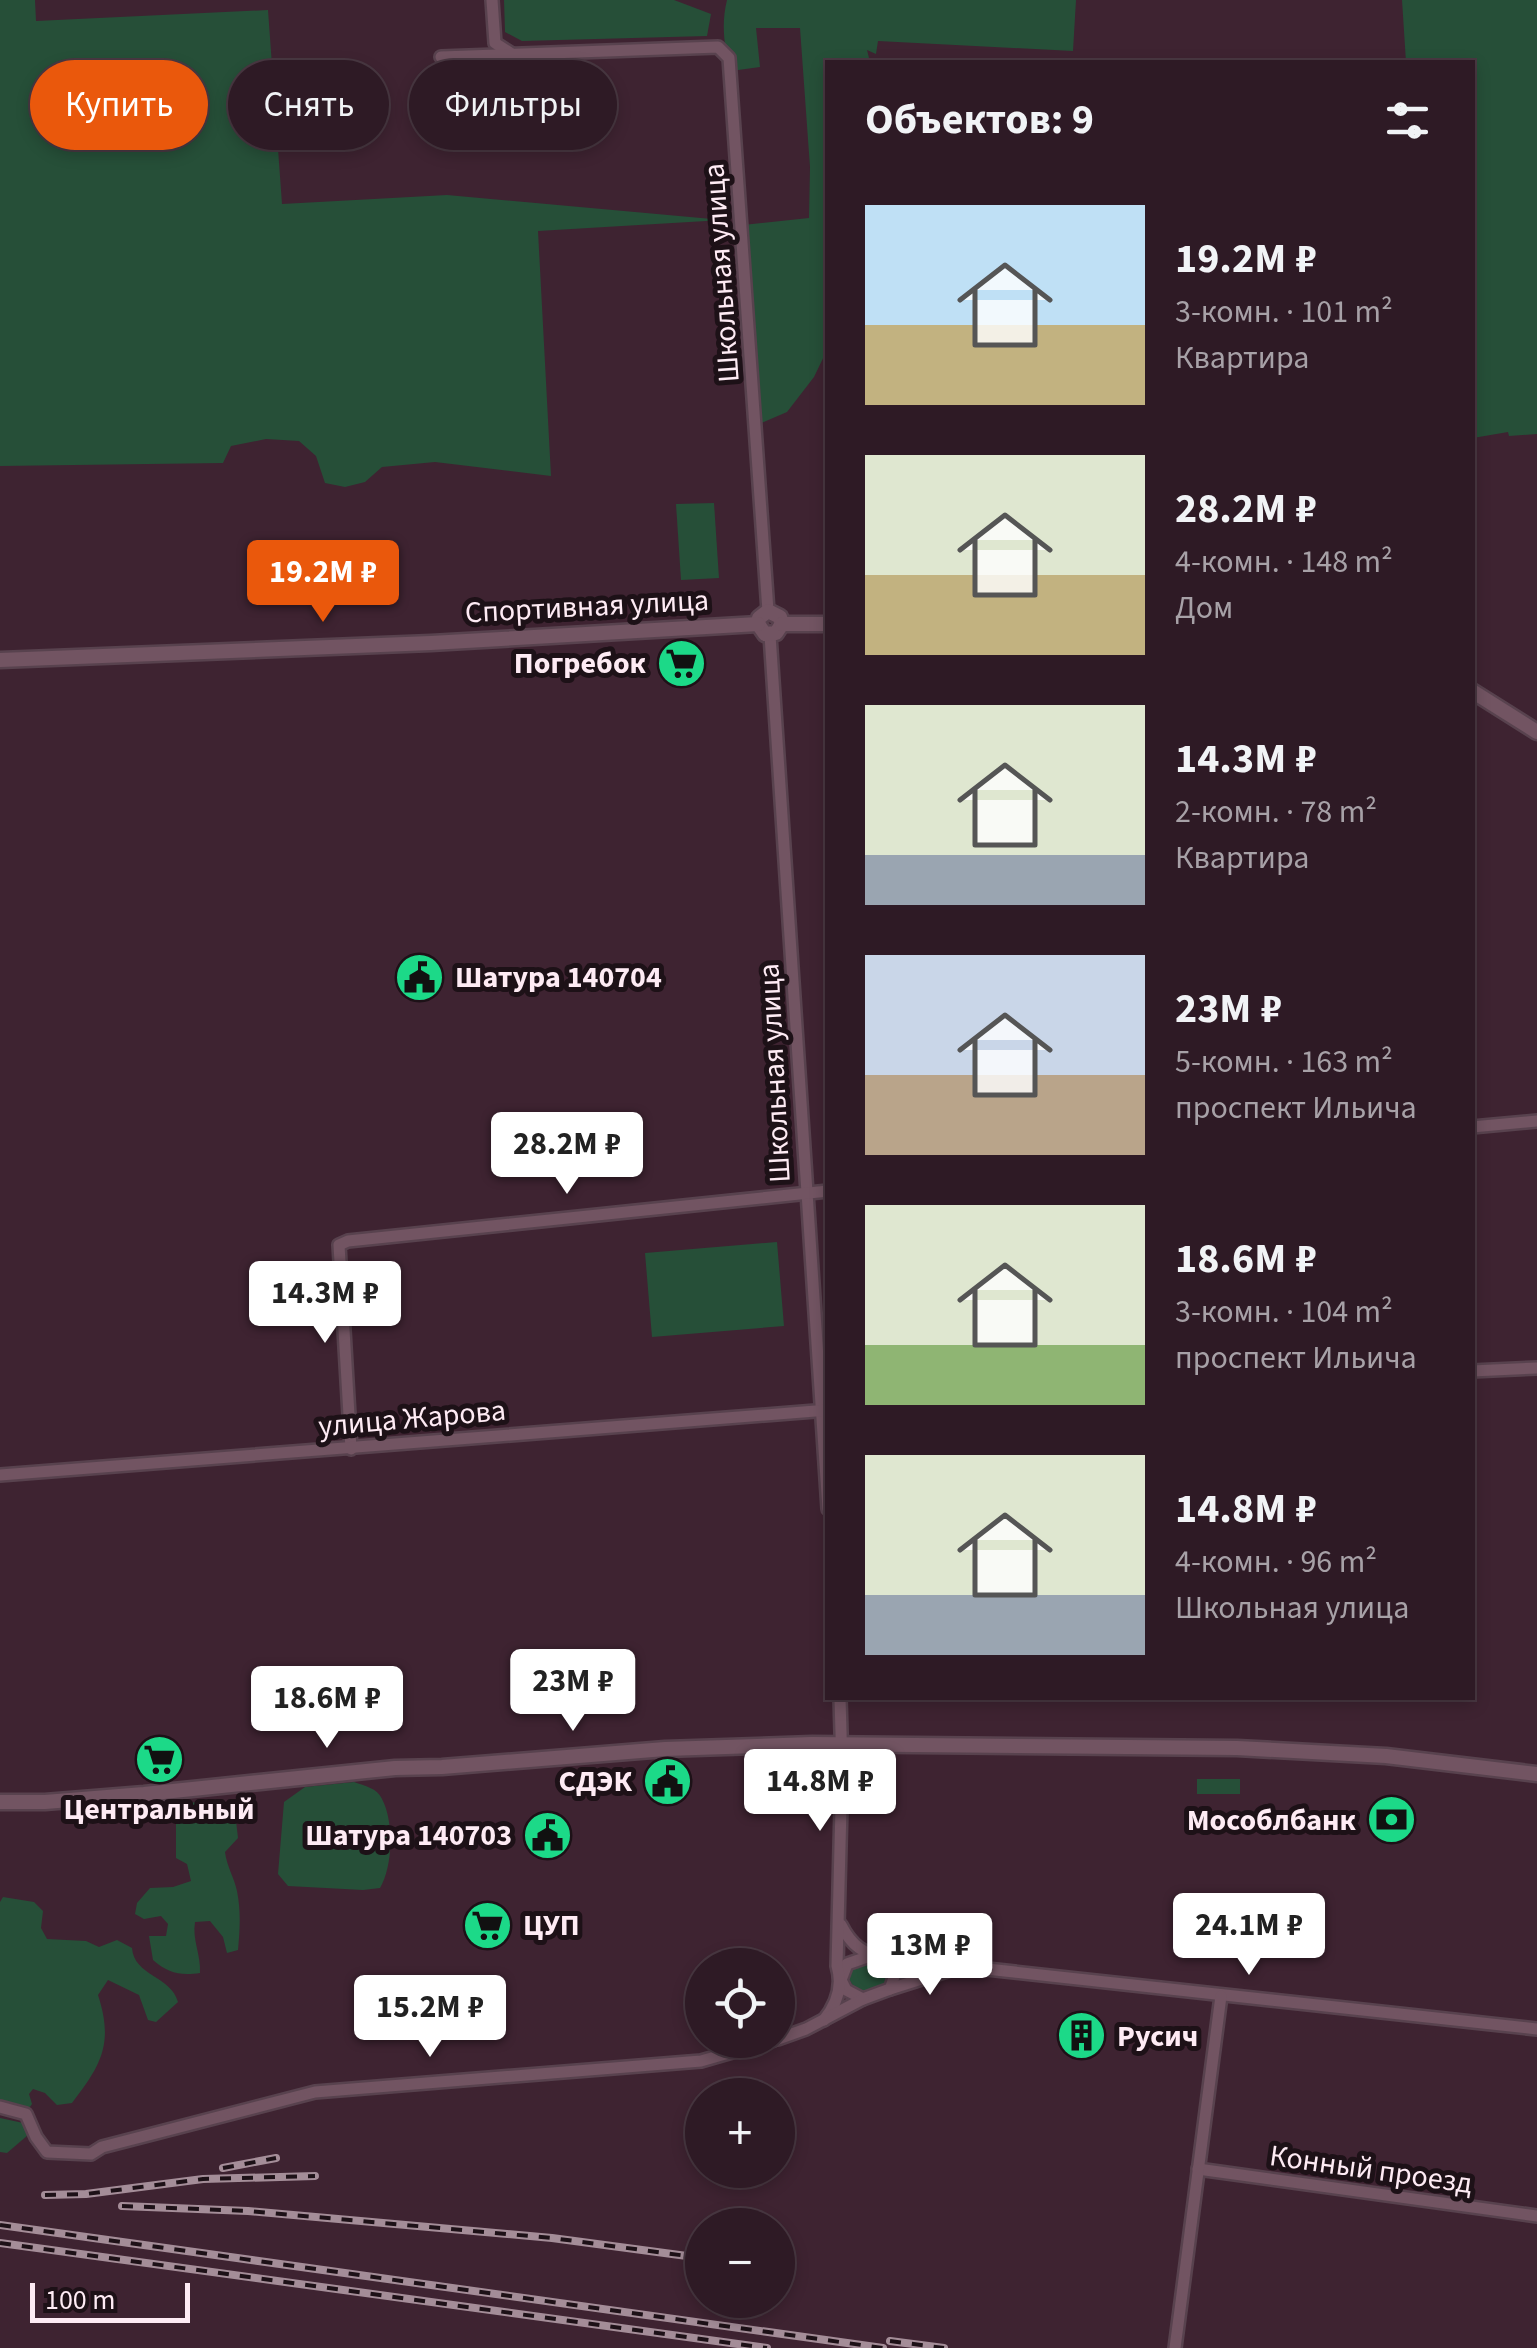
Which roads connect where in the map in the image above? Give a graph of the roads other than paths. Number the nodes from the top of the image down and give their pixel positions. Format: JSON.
{"nodes":[{"id":1,"x":492,"y":0,"type":"edge"},
{"id":2,"x":516,"y":56,"type":"junction"},
{"id":3,"x":441,"y":57,"type":"dead end"},
{"id":4,"x":768,"y":612,"type":"junction"},
{"id":5,"x":758,"y":624,"type":"junction"},
{"id":6,"x":825,"y":624,"type":"edge"},
{"id":7,"x":776,"y":630,"type":"junction"},
{"id":8,"x":0,"y":660,"type":"edge"},
{"id":9,"x":1475,"y":692,"type":"edge"},
{"id":10,"x":1537,"y":732,"type":"edge"},
{"id":11,"x":1537,"y":1121,"type":"edge"},
{"id":12,"x":1475,"y":1127,"type":"edge"},
{"id":13,"x":825,"y":1191,"type":"edge"},
{"id":14,"x":806,"y":1193,"type":"junction"},
{"id":15,"x":1537,"y":1368,"type":"edge"},
{"id":16,"x":1475,"y":1371,"type":"edge"},
{"id":17,"x":825,"y":1410,"type":"edge"},
{"id":18,"x":351,"y":1449,"type":"junction"},
{"id":19,"x":0,"y":1475,"type":"edge"},
{"id":20,"x":840,"y":1700,"type":"edge"},
{"id":21,"x":842,"y":1744,"type":"junction"},
{"id":22,"x":1537,"y":1774,"type":"edge"},
{"id":23,"x":0,"y":1802,"type":"edge"},
{"id":24,"x":839,"y":1922,"type":"junction"},
{"id":25,"x":870,"y":1956,"type":"junction"},
{"id":26,"x":886,"y":1958,"type":"junction"},
{"id":27,"x":956,"y":1968,"type":"junction"},
{"id":28,"x":841,"y":1980,"type":"junction"},
{"id":29,"x":890,"y":1990,"type":"junction"},
{"id":30,"x":1221,"y":1996,"type":"junction"},
{"id":31,"x":863,"y":2000,"type":"junction"},
{"id":32,"x":824,"y":2020,"type":"junction"},
{"id":33,"x":1537,"y":2030,"type":"edge"},
{"id":34,"x":795,"y":2031,"type":"edge"},
{"id":35,"x":708,"y":2058,"type":"edge"},
{"id":36,"x":0,"y":2107,"type":"edge"},
{"id":37,"x":1198,"y":2169,"type":"junction"},
{"id":38,"x":1537,"y":2216,"type":"edge"},
{"id":39,"x":1175,"y":2348,"type":"edge"}],
"edges":[{"from":1,"to":2,"type":"street"},
{"from":2,"to":3,"type":"street"},
{"from":2,"to":4,"type":"street","name":"Школьная улица"},
{"from":4,"to":5,"type":"street"},
{"from":4,"to":7,"type":"street"},
{"from":5,"to":7,"type":"street"},
{"from":5,"to":8,"type":"street","name":"Спортивная улица"},
{"from":6,"to":7,"type":"street"},
{"from":7,"to":14,"type":"street","name":"Школьная улица"},
{"from":9,"to":10,"type":"street"},
{"from":11,"to":12,"type":"street"},
{"from":13,"to":14,"type":"street"},
{"from":14,"to":17,"type":"street","name":"Школьная улица"},
{"from":14,"to":18,"type":"street"},
{"from":15,"to":16,"type":"street"},
{"from":17,"to":18,"type":"street","name":"улица Жарова"},
{"from":18,"to":19,"type":"street","name":"улица Жарова"},
{"from":20,"to":21,"type":"street"},
{"from":21,"to":22,"type":"street"},
{"from":21,"to":23,"type":"street"},
{"from":21,"to":24,"type":"street"},
{"from":24,"to":25,"type":"street"},
{"from":24,"to":28,"type":"street"},
{"from":25,"to":26,"type":"street"},
{"from":25,"to":28,"type":"street"},
{"from":26,"to":27,"type":"street"},
{"from":26,"to":29,"type":"street"},
{"from":27,"to":29,"type":"street"},
{"from":27,"to":30,"type":"street"},
{"from":28,"to":31,"type":"street"},
{"from":28,"to":32,"type":"street"},
{"from":29,"to":31,"type":"street"},
{"from":30,"to":33,"type":"street"},
{"from":30,"to":37,"type":"street"},
{"from":31,"to":32,"type":"street"},
{"from":32,"to":34,"type":"street"},
{"from":35,"to":36,"type":"street"},
{"from":37,"to":38,"type":"street","name":"Конный проезд"},
{"from":37,"to":39,"type":"street"}]}
